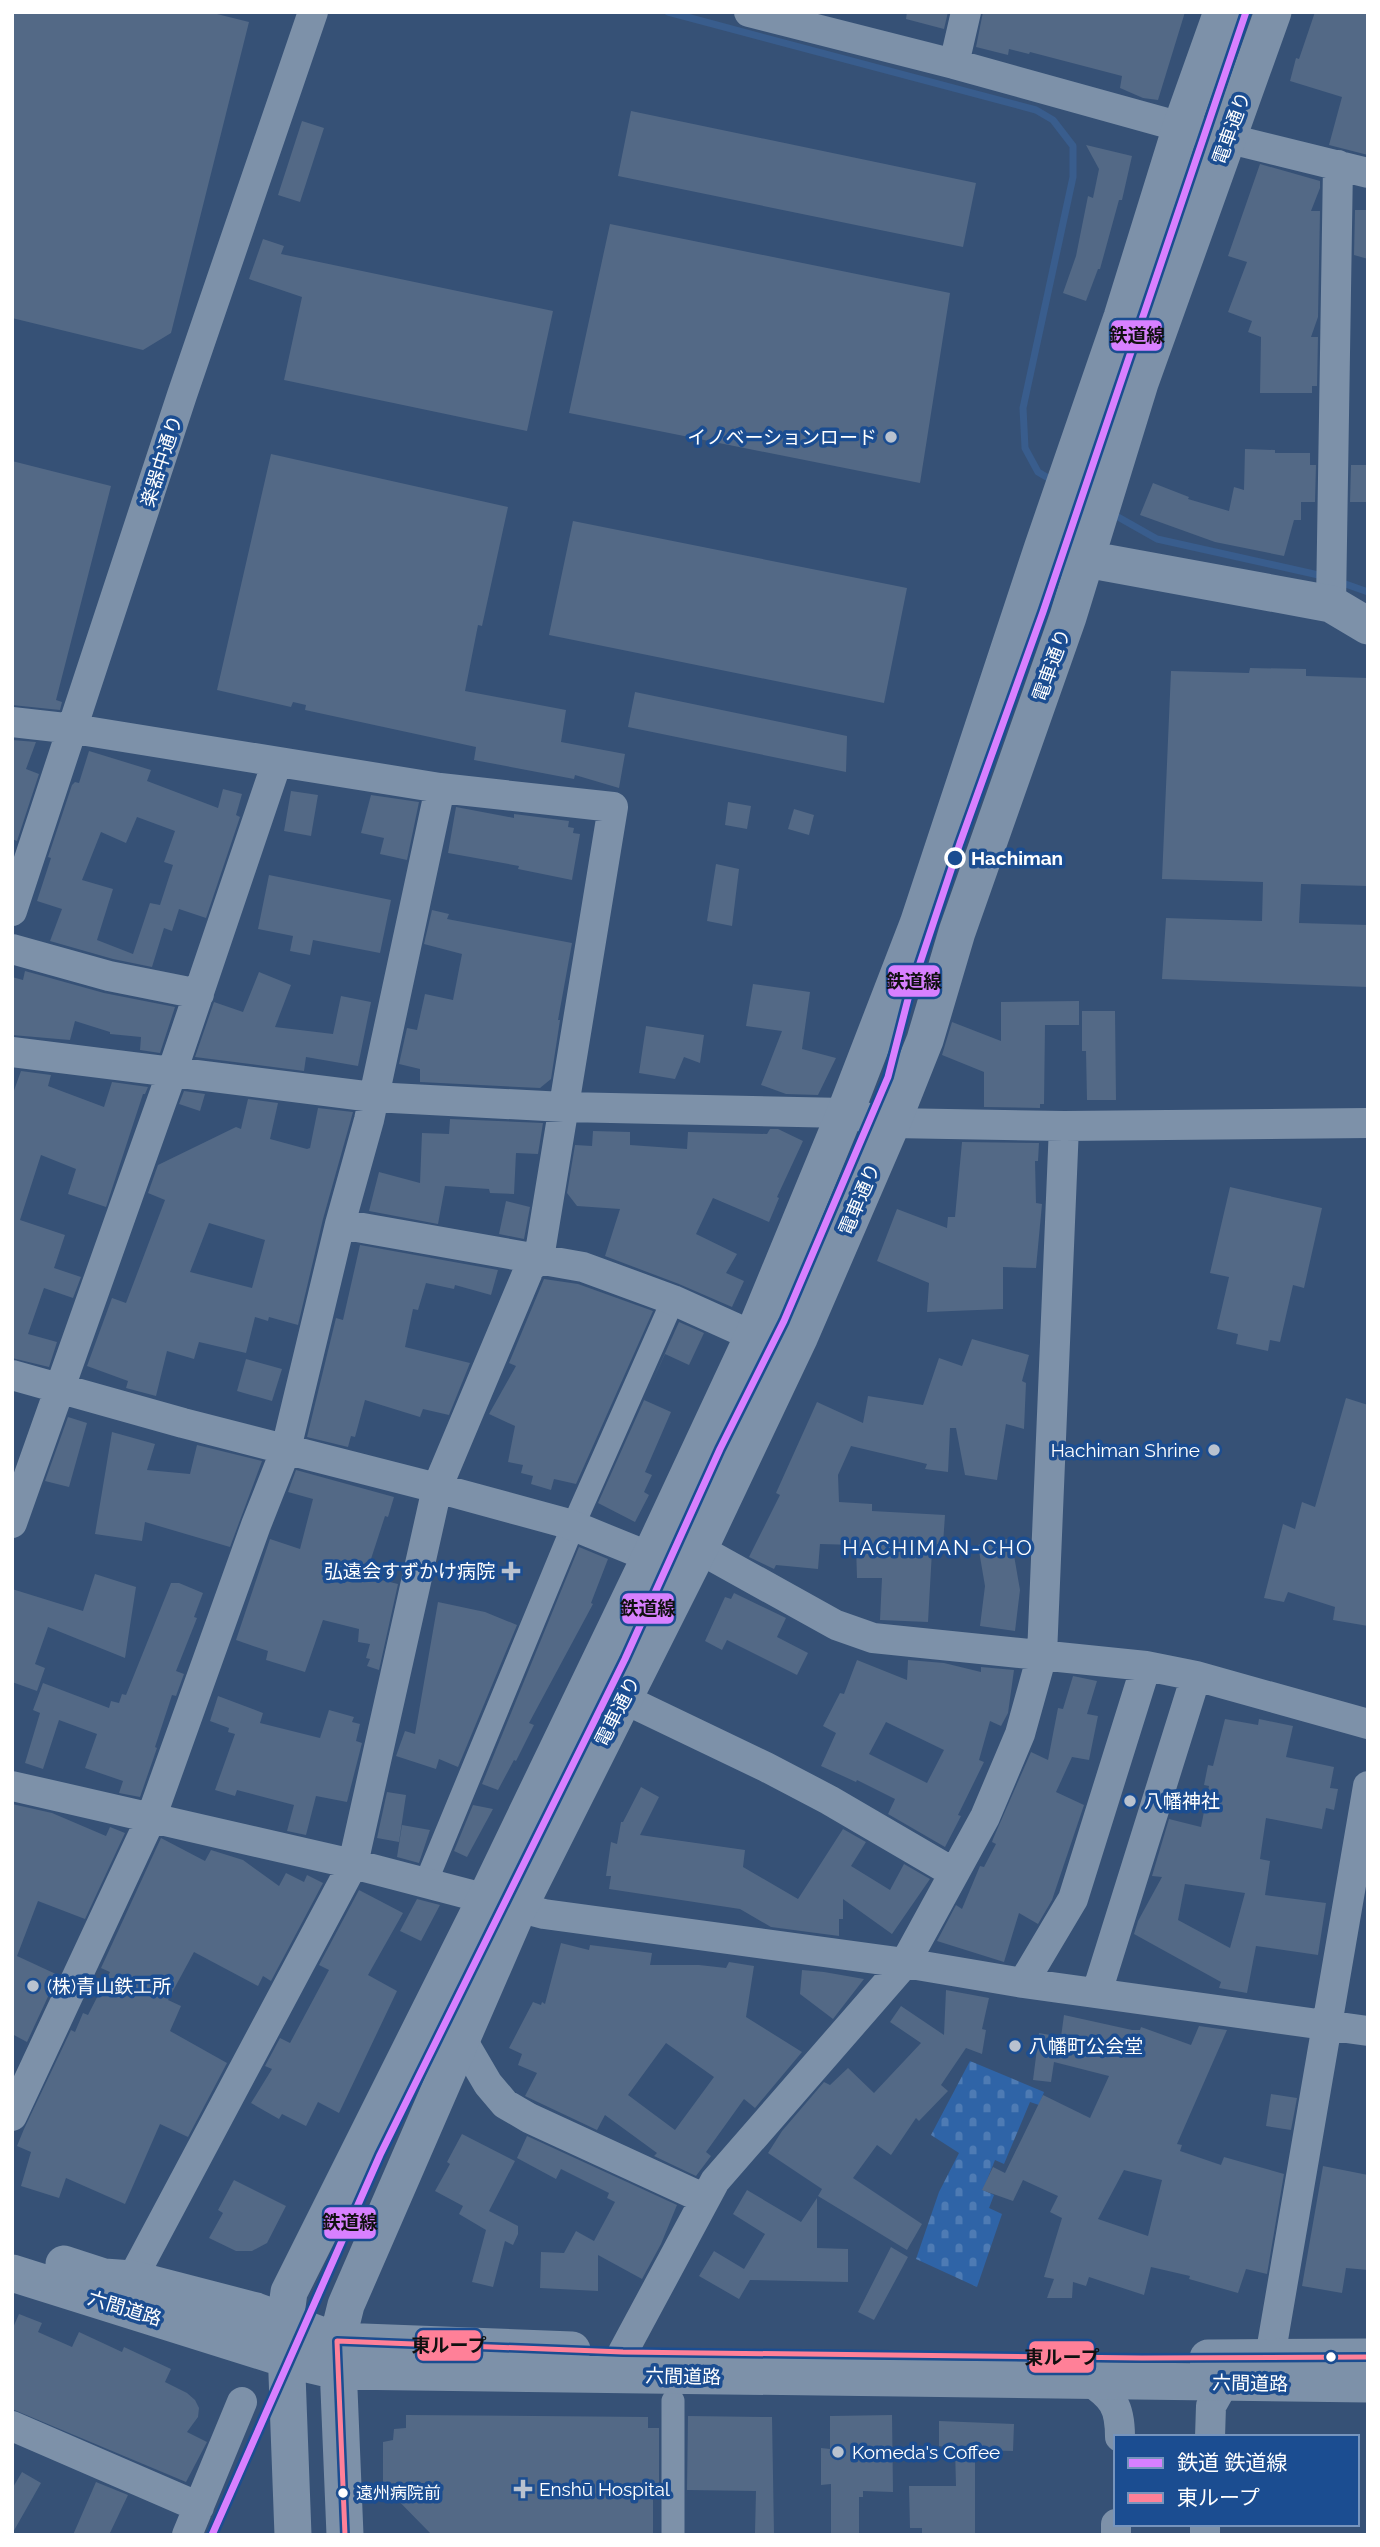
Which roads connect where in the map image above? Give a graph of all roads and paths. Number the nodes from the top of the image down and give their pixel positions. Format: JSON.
{"nodes":[{"id":1,"x":313,"y":12,"type":"edge"},
{"id":2,"x":749,"y":12,"type":"edge"},
{"id":3,"x":965,"y":12,"type":"edge"},
{"id":4,"x":1222,"y":12,"type":"edge"},
{"id":5,"x":1273,"y":12,"type":"edge"},
{"id":6,"x":954,"y":64,"type":"junction"},
{"id":7,"x":1181,"y":127,"type":"junction"},
{"id":8,"x":1227,"y":138,"type":"junction"},
{"id":9,"x":1338,"y":165,"type":"junction"},
{"id":10,"x":1368,"y":173,"type":"edge"},
{"id":11,"x":1042,"y":549,"type":"junction"},
{"id":12,"x":1086,"y":560,"type":"junction"},
{"id":13,"x":1331,"y":604,"type":"junction"},
{"id":14,"x":1368,"y":626,"type":"edge"},
{"id":15,"x":12,"y":722,"type":"edge"},
{"id":16,"x":74,"y":729,"type":"junction"},
{"id":17,"x":277,"y":762,"type":"junction"},
{"id":18,"x":440,"y":788,"type":"junction"},
{"id":19,"x":12,"y":911,"type":"edge"},
{"id":20,"x":12,"y":949,"type":"edge"},
{"id":21,"x":199,"y":995,"type":"junction"},
{"id":22,"x":12,"y":1052,"type":"edge"},
{"id":23,"x":172,"y":1072,"type":"junction"},
{"id":24,"x":373,"y":1097,"type":"junction"},
{"id":25,"x":564,"y":1107,"type":"junction"},
{"id":26,"x":845,"y":1113,"type":"junction"},
{"id":27,"x":892,"y":1123,"type":"junction"},
{"id":28,"x":1368,"y":1123,"type":"edge"},
{"id":29,"x":1064,"y":1126,"type":"junction"},
{"id":30,"x":340,"y":1224,"type":"junction"},
{"id":31,"x":539,"y":1258,"type":"junction"},
{"id":32,"x":673,"y":1300,"type":"junction"},
{"id":33,"x":753,"y":1336,"type":"junction"},
{"id":34,"x":12,"y":1374,"type":"edge"},
{"id":35,"x":60,"y":1387,"type":"junction"},
{"id":36,"x":286,"y":1449,"type":"junction"},
{"id":37,"x":437,"y":1488,"type":"junction"},
{"id":38,"x":12,"y":1523,"type":"edge"},
{"id":39,"x":572,"y":1526,"type":"junction"},
{"id":40,"x":699,"y":1549,"type":"junction"},
{"id":41,"x":650,"y":1556,"type":"junction"},
{"id":42,"x":1042,"y":1655,"type":"junction"},
{"id":43,"x":1146,"y":1666,"type":"junction"},
{"id":44,"x":1196,"y":1676,"type":"junction"},
{"id":45,"x":624,"y":1699,"type":"junction"},
{"id":46,"x":1368,"y":1724,"type":"edge"},
{"id":47,"x":12,"y":1786,"type":"edge"},
{"id":48,"x":1368,"y":1787,"type":"edge"},
{"id":49,"x":151,"y":1818,"type":"junction"},
{"id":50,"x":353,"y":1864,"type":"junction"},
{"id":51,"x":954,"y":1873,"type":"junction"},
{"id":52,"x":426,"y":1882,"type":"junction"},
{"id":53,"x":502,"y":1902,"type":"junction"},
{"id":54,"x":905,"y":1963,"type":"junction"},
{"id":55,"x":1023,"y":1983,"type":"junction"},
{"id":56,"x":1097,"y":1992,"type":"junction"},
{"id":57,"x":1326,"y":2026,"type":"junction"},
{"id":58,"x":1368,"y":2031,"type":"edge"},
{"id":59,"x":461,"y":2038,"type":"junction"},
{"id":60,"x":12,"y":2116,"type":"edge"},
{"id":61,"x":705,"y":2199,"type":"junction"},
{"id":62,"x":12,"y":2248,"type":"edge"},
{"id":63,"x":12,"y":2273,"type":"edge"},
{"id":64,"x":132,"y":2280,"type":"junction"},
{"id":65,"x":285,"y":2321,"type":"junction"},
{"id":66,"x":623,"y":2352,"type":"junction"},
{"id":67,"x":337,"y":2356,"type":"junction"},
{"id":68,"x":1270,"y":2357,"type":"junction"},
{"id":69,"x":1368,"y":2357,"type":"edge"},
{"id":70,"x":286,"y":2359,"type":"junction"},
{"id":71,"x":1088,"y":2380,"type":"junction"},
{"id":72,"x":1224,"y":2382,"type":"junction"},
{"id":73,"x":1368,"y":2384,"type":"edge"},
{"id":74,"x":673,"y":2401,"type":"dead end"},
{"id":75,"x":242,"y":2402,"type":"dead end"},
{"id":76,"x":12,"y":2426,"type":"edge"},
{"id":77,"x":1120,"y":2435,"type":"edge"},
{"id":78,"x":1210,"y":2435,"type":"edge"},
{"id":79,"x":199,"y":2507,"type":"junction"},
{"id":80,"x":187,"y":2535,"type":"edge"},
{"id":81,"x":293,"y":2535,"type":"edge"},
{"id":82,"x":345,"y":2535,"type":"edge"},
{"id":83,"x":673,"y":2535,"type":"edge"}],
"edges":[{"from":1,"to":16,"type":"street","name":"楽器中通り"},
{"from":2,"to":6,"type":"street"},
{"from":3,"to":6,"type":"street"},
{"from":4,"to":7,"type":"street","name":"電車通り"},
{"from":5,"to":8,"type":"street","name":"電車通り"},
{"from":6,"to":7,"type":"street"},
{"from":7,"to":8,"type":"street"},
{"from":7,"to":11,"type":"street","name":"電車通り"},
{"from":8,"to":9,"type":"street"},
{"from":8,"to":12,"type":"street","name":"電車通り"},
{"from":9,"to":10,"type":"street"},
{"from":9,"to":13,"type":"street"},
{"from":11,"to":12,"type":"street"},
{"from":11,"to":26,"type":"street","name":"電車通り"},
{"from":12,"to":13,"type":"street"},
{"from":12,"to":27,"type":"street","name":"電車通り"},
{"from":13,"to":14,"type":"street"},
{"from":15,"to":16,"type":"street"},
{"from":16,"to":17,"type":"street"},
{"from":16,"to":19,"type":"street","name":"楽器中通り"},
{"from":17,"to":18,"type":"street"},
{"from":17,"to":21,"type":"street"},
{"from":18,"to":24,"type":"street"},
{"from":18,"to":25,"type":"street"},
{"from":20,"to":21,"type":"street"},
{"from":21,"to":23,"type":"street"},
{"from":22,"to":23,"type":"street"},
{"from":23,"to":24,"type":"street"},
{"from":23,"to":35,"type":"street"},
{"from":24,"to":25,"type":"street"},
{"from":24,"to":30,"type":"street"},
{"from":25,"to":26,"type":"street"},
{"from":25,"to":31,"type":"street"},
{"from":26,"to":27,"type":"street"},
{"from":26,"to":33,"type":"street","name":"電車通り"},
{"from":27,"to":29,"type":"street"},
{"from":27,"to":40,"type":"street","name":"電車通り"},
{"from":28,"to":29,"type":"street"},
{"from":29,"to":42,"type":"street"},
{"from":30,"to":31,"type":"street"},
{"from":30,"to":36,"type":"street"},
{"from":31,"to":32,"type":"street"},
{"from":31,"to":37,"type":"street"},
{"from":32,"to":33,"type":"street"},
{"from":32,"to":39,"type":"street"},
{"from":33,"to":41,"type":"street","name":"電車通り"},
{"from":34,"to":35,"type":"street"},
{"from":35,"to":36,"type":"street"},
{"from":35,"to":38,"type":"street"},
{"from":36,"to":37,"type":"street"},
{"from":36,"to":49,"type":"street"},
{"from":37,"to":39,"type":"street"},
{"from":37,"to":50,"type":"street"},
{"from":39,"to":41,"type":"street"},
{"from":39,"to":52,"type":"street"},
{"from":40,"to":42,"type":"street"},
{"from":40,"to":45,"type":"street","name":"電車通り"},
{"from":41,"to":53,"type":"street","name":"電車通り"},
{"from":42,"to":43,"type":"street"},
{"from":42,"to":51,"type":"street"},
{"from":43,"to":44,"type":"street"},
{"from":43,"to":55,"type":"street"},
{"from":44,"to":46,"type":"street"},
{"from":44,"to":56,"type":"street"},
{"from":45,"to":51,"type":"street"},
{"from":45,"to":53,"type":"street","name":"電車通り"},
{"from":47,"to":49,"type":"street"},
{"from":48,"to":57,"type":"street"},
{"from":49,"to":50,"type":"street"},
{"from":49,"to":60,"type":"street"},
{"from":50,"to":52,"type":"street"},
{"from":50,"to":64,"type":"street"},
{"from":51,"to":54,"type":"street"},
{"from":52,"to":53,"type":"street"},
{"from":53,"to":54,"type":"street"},
{"from":53,"to":59,"type":"street","name":"電車通り"},
{"from":53,"to":65,"type":"street","name":"電車通り"},
{"from":54,"to":55,"type":"street"},
{"from":54,"to":61,"type":"street"},
{"from":55,"to":56,"type":"street"},
{"from":56,"to":57,"type":"street"},
{"from":57,"to":58,"type":"street"},
{"from":57,"to":68,"type":"street"},
{"from":59,"to":61,"type":"street"},
{"from":59,"to":67,"type":"street","name":"電車通り"},
{"from":61,"to":66,"type":"street"},
{"from":62,"to":64,"type":"street","name":"六間道路"},
{"from":63,"to":70,"type":"street","name":"六間道路"},
{"from":64,"to":65,"type":"street","name":"六間道路"},
{"from":65,"to":67,"type":"street","name":"六間道路"},
{"from":65,"to":70,"type":"street","name":"電車通り"},
{"from":66,"to":67,"type":"street","name":"六間道路"},
{"from":66,"to":68,"type":"street","name":"六間道路"},
{"from":67,"to":70,"type":"street","name":"六間道路"},
{"from":67,"to":71,"type":"street","name":"六間道路"},
{"from":67,"to":82,"type":"street","name":"電車通り"},
{"from":68,"to":69,"type":"street","name":"六間道路"},
{"from":70,"to":81,"type":"street","name":"電車通り"},
{"from":71,"to":72,"type":"street","name":"六間道路"},
{"from":71,"to":77,"type":"street"},
{"from":72,"to":73,"type":"street","name":"六間道路"},
{"from":72,"to":78,"type":"street"},
{"from":74,"to":83,"type":"street"},
{"from":75,"to":79,"type":"street"},
{"from":76,"to":79,"type":"street"},
{"from":79,"to":80,"type":"street"}]}
